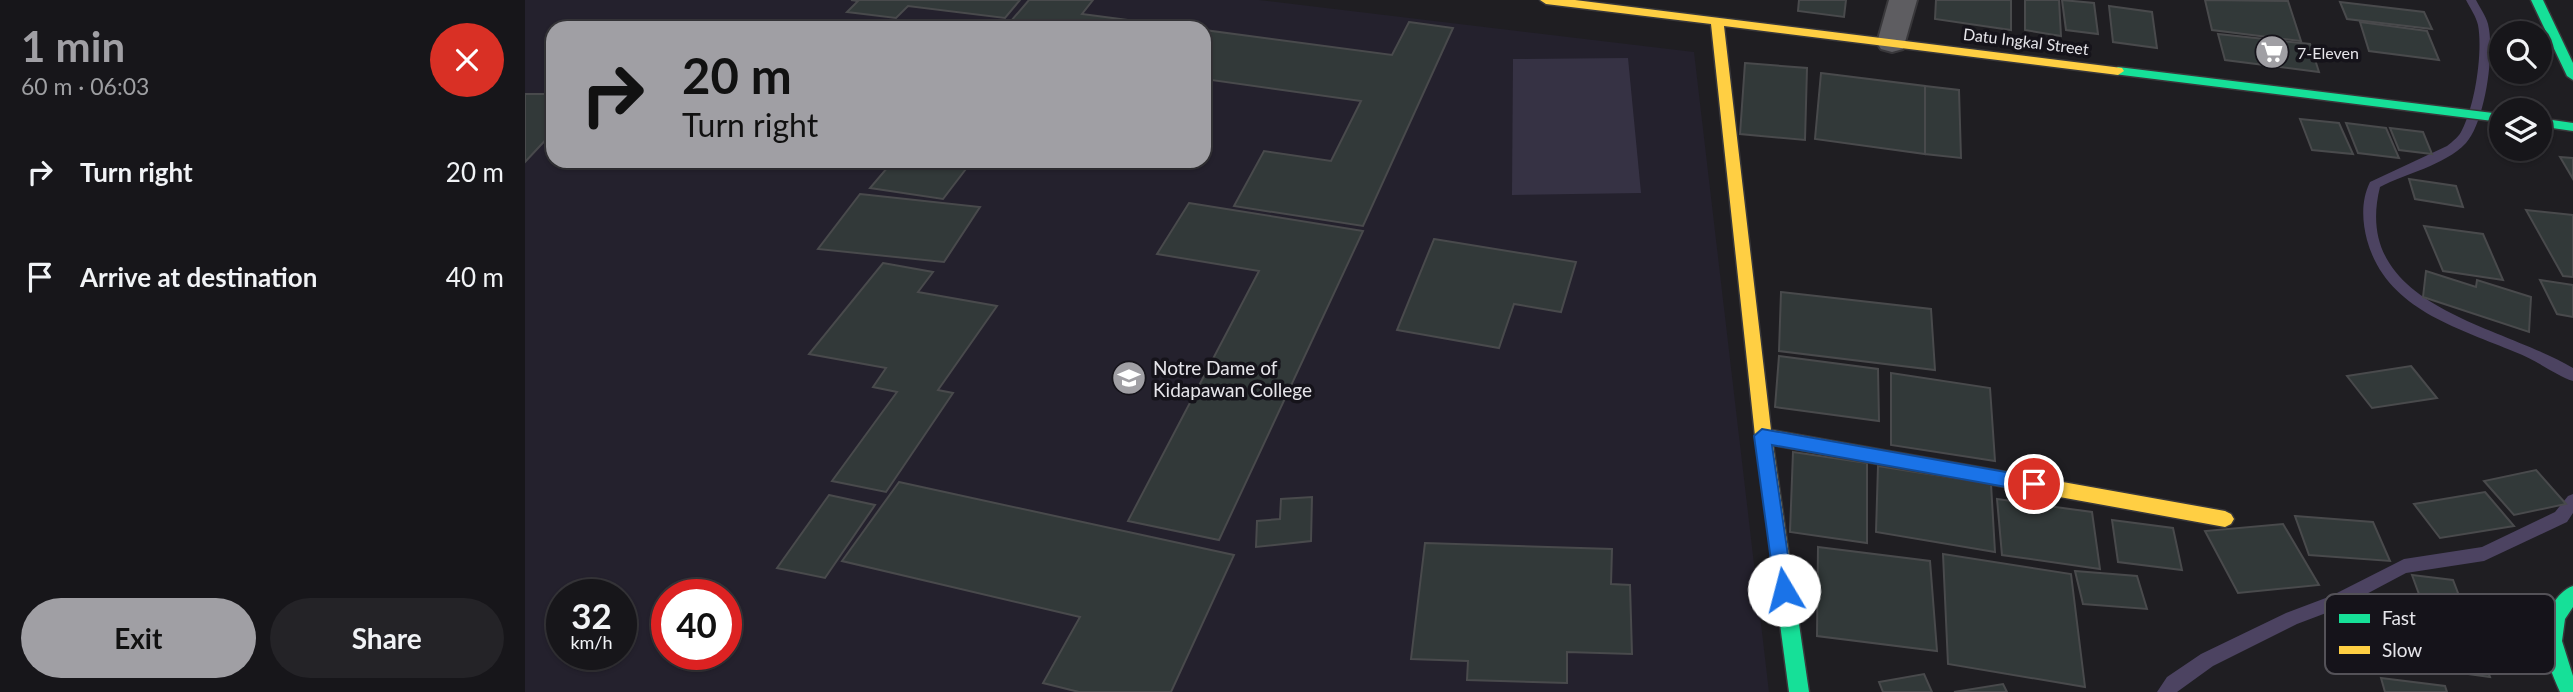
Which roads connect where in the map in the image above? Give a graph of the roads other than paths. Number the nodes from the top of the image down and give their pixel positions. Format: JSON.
{"nodes":[{"id":1,"x":1546,"y":0,"type":"edge"},
{"id":2,"x":1903,"y":0,"type":"edge"},
{"id":3,"x":2537,"y":0,"type":"edge"},
{"id":4,"x":1717,"y":21,"type":"junction"},
{"id":5,"x":1892,"y":43,"type":"junction"},
{"id":6,"x":2573,"y":76,"type":"edge"},
{"id":7,"x":2489,"y":117,"type":"edge"},
{"id":8,"x":2552,"y":124,"type":"edge"},
{"id":9,"x":2573,"y":127,"type":"edge"},
{"id":10,"x":1762,"y":436,"type":"junction"},
{"id":11,"x":2225,"y":519,"type":"dead end"},
{"id":12,"x":2573,"y":594,"type":"edge"},
{"id":13,"x":2555,"y":616,"type":"edge"},
{"id":14,"x":2555,"y":657,"type":"edge"},
{"id":15,"x":1798,"y":692,"type":"edge"},
{"id":16,"x":2570,"y":692,"type":"edge"}],
"edges":[{"from":1,"to":4,"type":"street","name":"Datu Ingkal Street"},
{"from":2,"to":5,"type":"street"},
{"from":3,"to":6,"type":"street"},
{"from":4,"to":5,"type":"street","name":"Datu Ingkal Street"},
{"from":4,"to":10,"type":"street"},
{"from":5,"to":7,"type":"street","name":"Datu Ingkal Street"},
{"from":8,"to":9,"type":"street"},
{"from":10,"to":11,"type":"street"},
{"from":10,"to":15,"type":"street"},
{"from":12,"to":13,"type":"street"},
{"from":14,"to":16,"type":"street"}]}
